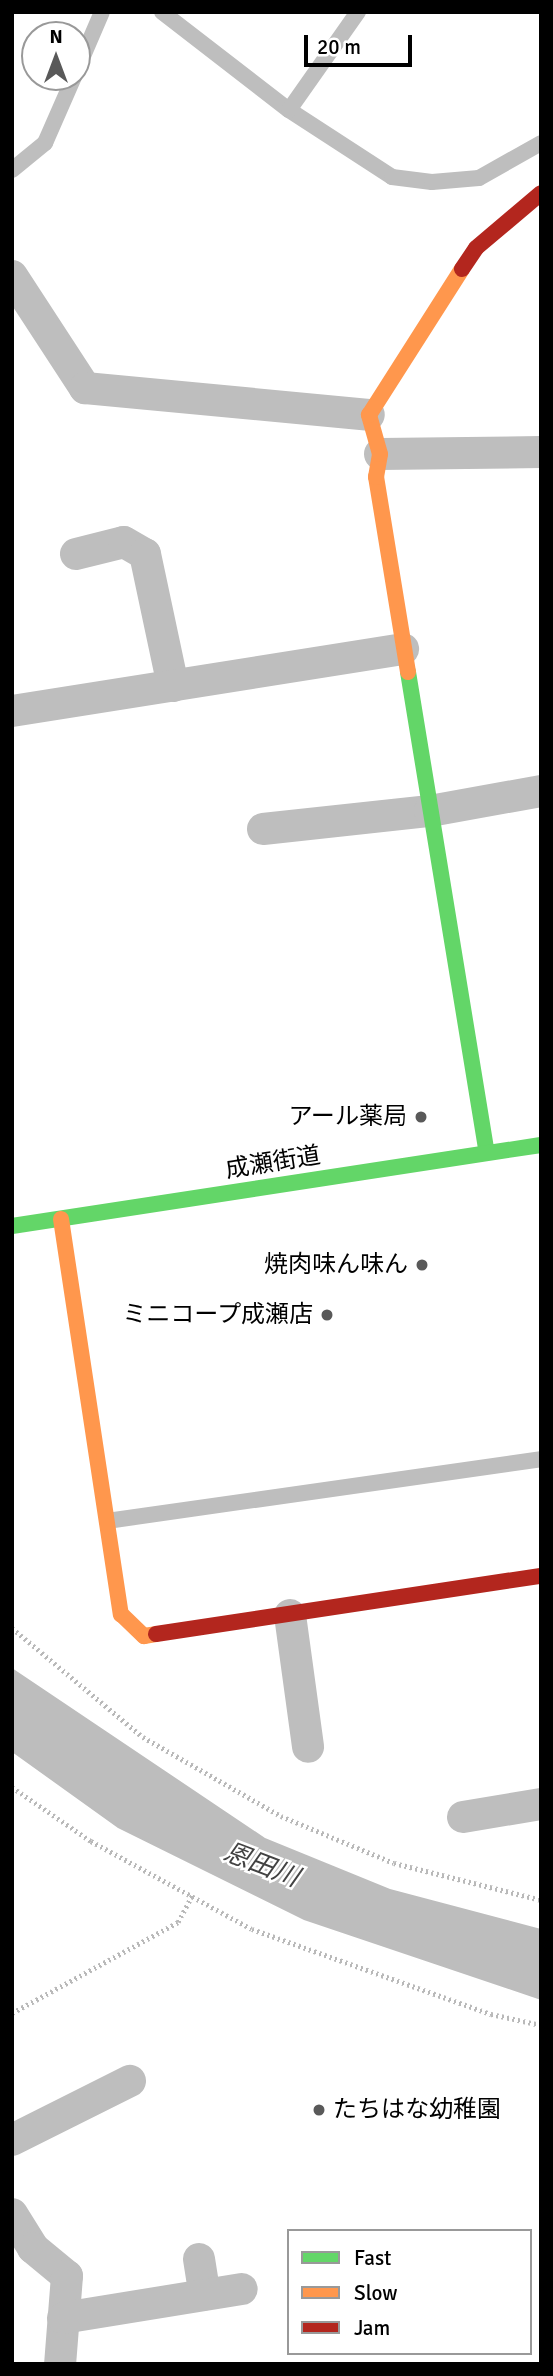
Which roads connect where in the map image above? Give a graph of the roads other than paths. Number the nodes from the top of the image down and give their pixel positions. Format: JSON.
{"nodes":[{"id":1,"x":103,"y":12,"type":"edge"},
{"id":2,"x":162,"y":12,"type":"edge"},
{"id":3,"x":358,"y":12,"type":"edge"},
{"id":4,"x":91,"y":39,"type":"edge"},
{"id":5,"x":68,"y":91,"type":"edge"},
{"id":6,"x":289,"y":110,"type":"junction"},
{"id":7,"x":541,"y":143,"type":"edge"},
{"id":8,"x":12,"y":170,"type":"edge"},
{"id":9,"x":541,"y":193,"type":"edge"},
{"id":10,"x":12,"y":276,"type":"edge"},
{"id":11,"x":369,"y":415,"type":"junction"},
{"id":12,"x":541,"y":452,"type":"edge"},
{"id":13,"x":380,"y":454,"type":"junction"},
{"id":14,"x":76,"y":554,"type":"dead end"},
{"id":15,"x":403,"y":649,"type":"junction"},
{"id":16,"x":173,"y":685,"type":"junction"},
{"id":17,"x":12,"y":711,"type":"edge"},
{"id":18,"x":541,"y":791,"type":"edge"},
{"id":19,"x":430,"y":811,"type":"junction"},
{"id":20,"x":263,"y":829,"type":"dead end"},
{"id":21,"x":541,"y":1145,"type":"edge"},
{"id":22,"x":486,"y":1153,"type":"junction"},
{"id":23,"x":61,"y":1219,"type":"junction"},
{"id":24,"x":12,"y":1226,"type":"edge"},
{"id":25,"x":541,"y":1459,"type":"edge"},
{"id":26,"x":107,"y":1521,"type":"junction"},
{"id":27,"x":541,"y":1576,"type":"edge"},
{"id":28,"x":290,"y":1615,"type":"junction"},
{"id":29,"x":308,"y":1747,"type":"dead end"},
{"id":30,"x":541,"y":1804,"type":"edge"},
{"id":31,"x":463,"y":1817,"type":"dead end"},
{"id":32,"x":130,"y":2081,"type":"dead end"},
{"id":33,"x":12,"y":2140,"type":"edge"},
{"id":34,"x":12,"y":2214,"type":"edge"},
{"id":35,"x":200,"y":2259,"type":"dead end"},
{"id":36,"x":242,"y":2289,"type":"dead end"},
{"id":37,"x":205,"y":2295,"type":"junction"},
{"id":38,"x":63,"y":2318,"type":"junction"},
{"id":39,"x":60,"y":2364,"type":"edge"}],
"edges":[{"from":1,"to":4,"type":"lane"},
{"from":2,"to":6,"type":"lane"},
{"from":3,"to":6,"type":"lane"},
{"from":5,"to":8,"type":"lane"},
{"from":6,"to":7,"type":"lane"},
{"from":9,"to":11,"type":"street"},
{"from":10,"to":11,"type":"street"},
{"from":11,"to":13,"type":"street"},
{"from":12,"to":13,"type":"street"},
{"from":13,"to":15,"type":"street"},
{"from":14,"to":16,"type":"street"},
{"from":15,"to":16,"type":"street"},
{"from":15,"to":19,"type":"street"},
{"from":16,"to":17,"type":"street"},
{"from":18,"to":19,"type":"street"},
{"from":19,"to":20,"type":"street"},
{"from":19,"to":22,"type":"street"},
{"from":21,"to":22,"type":"street","name":"成瀬街道"},
{"from":22,"to":23,"type":"street","name":"成瀬街道"},
{"from":23,"to":24,"type":"street","name":"成瀬街道"},
{"from":23,"to":26,"type":"street"},
{"from":25,"to":26,"type":"lane"},
{"from":26,"to":28,"type":"street"},
{"from":27,"to":28,"type":"street"},
{"from":28,"to":29,"type":"street"},
{"from":30,"to":31,"type":"street"},
{"from":32,"to":33,"type":"street"},
{"from":34,"to":38,"type":"street"},
{"from":35,"to":37,"type":"street"},
{"from":36,"to":37,"type":"street"},
{"from":37,"to":38,"type":"street"},
{"from":38,"to":39,"type":"street"}]}
